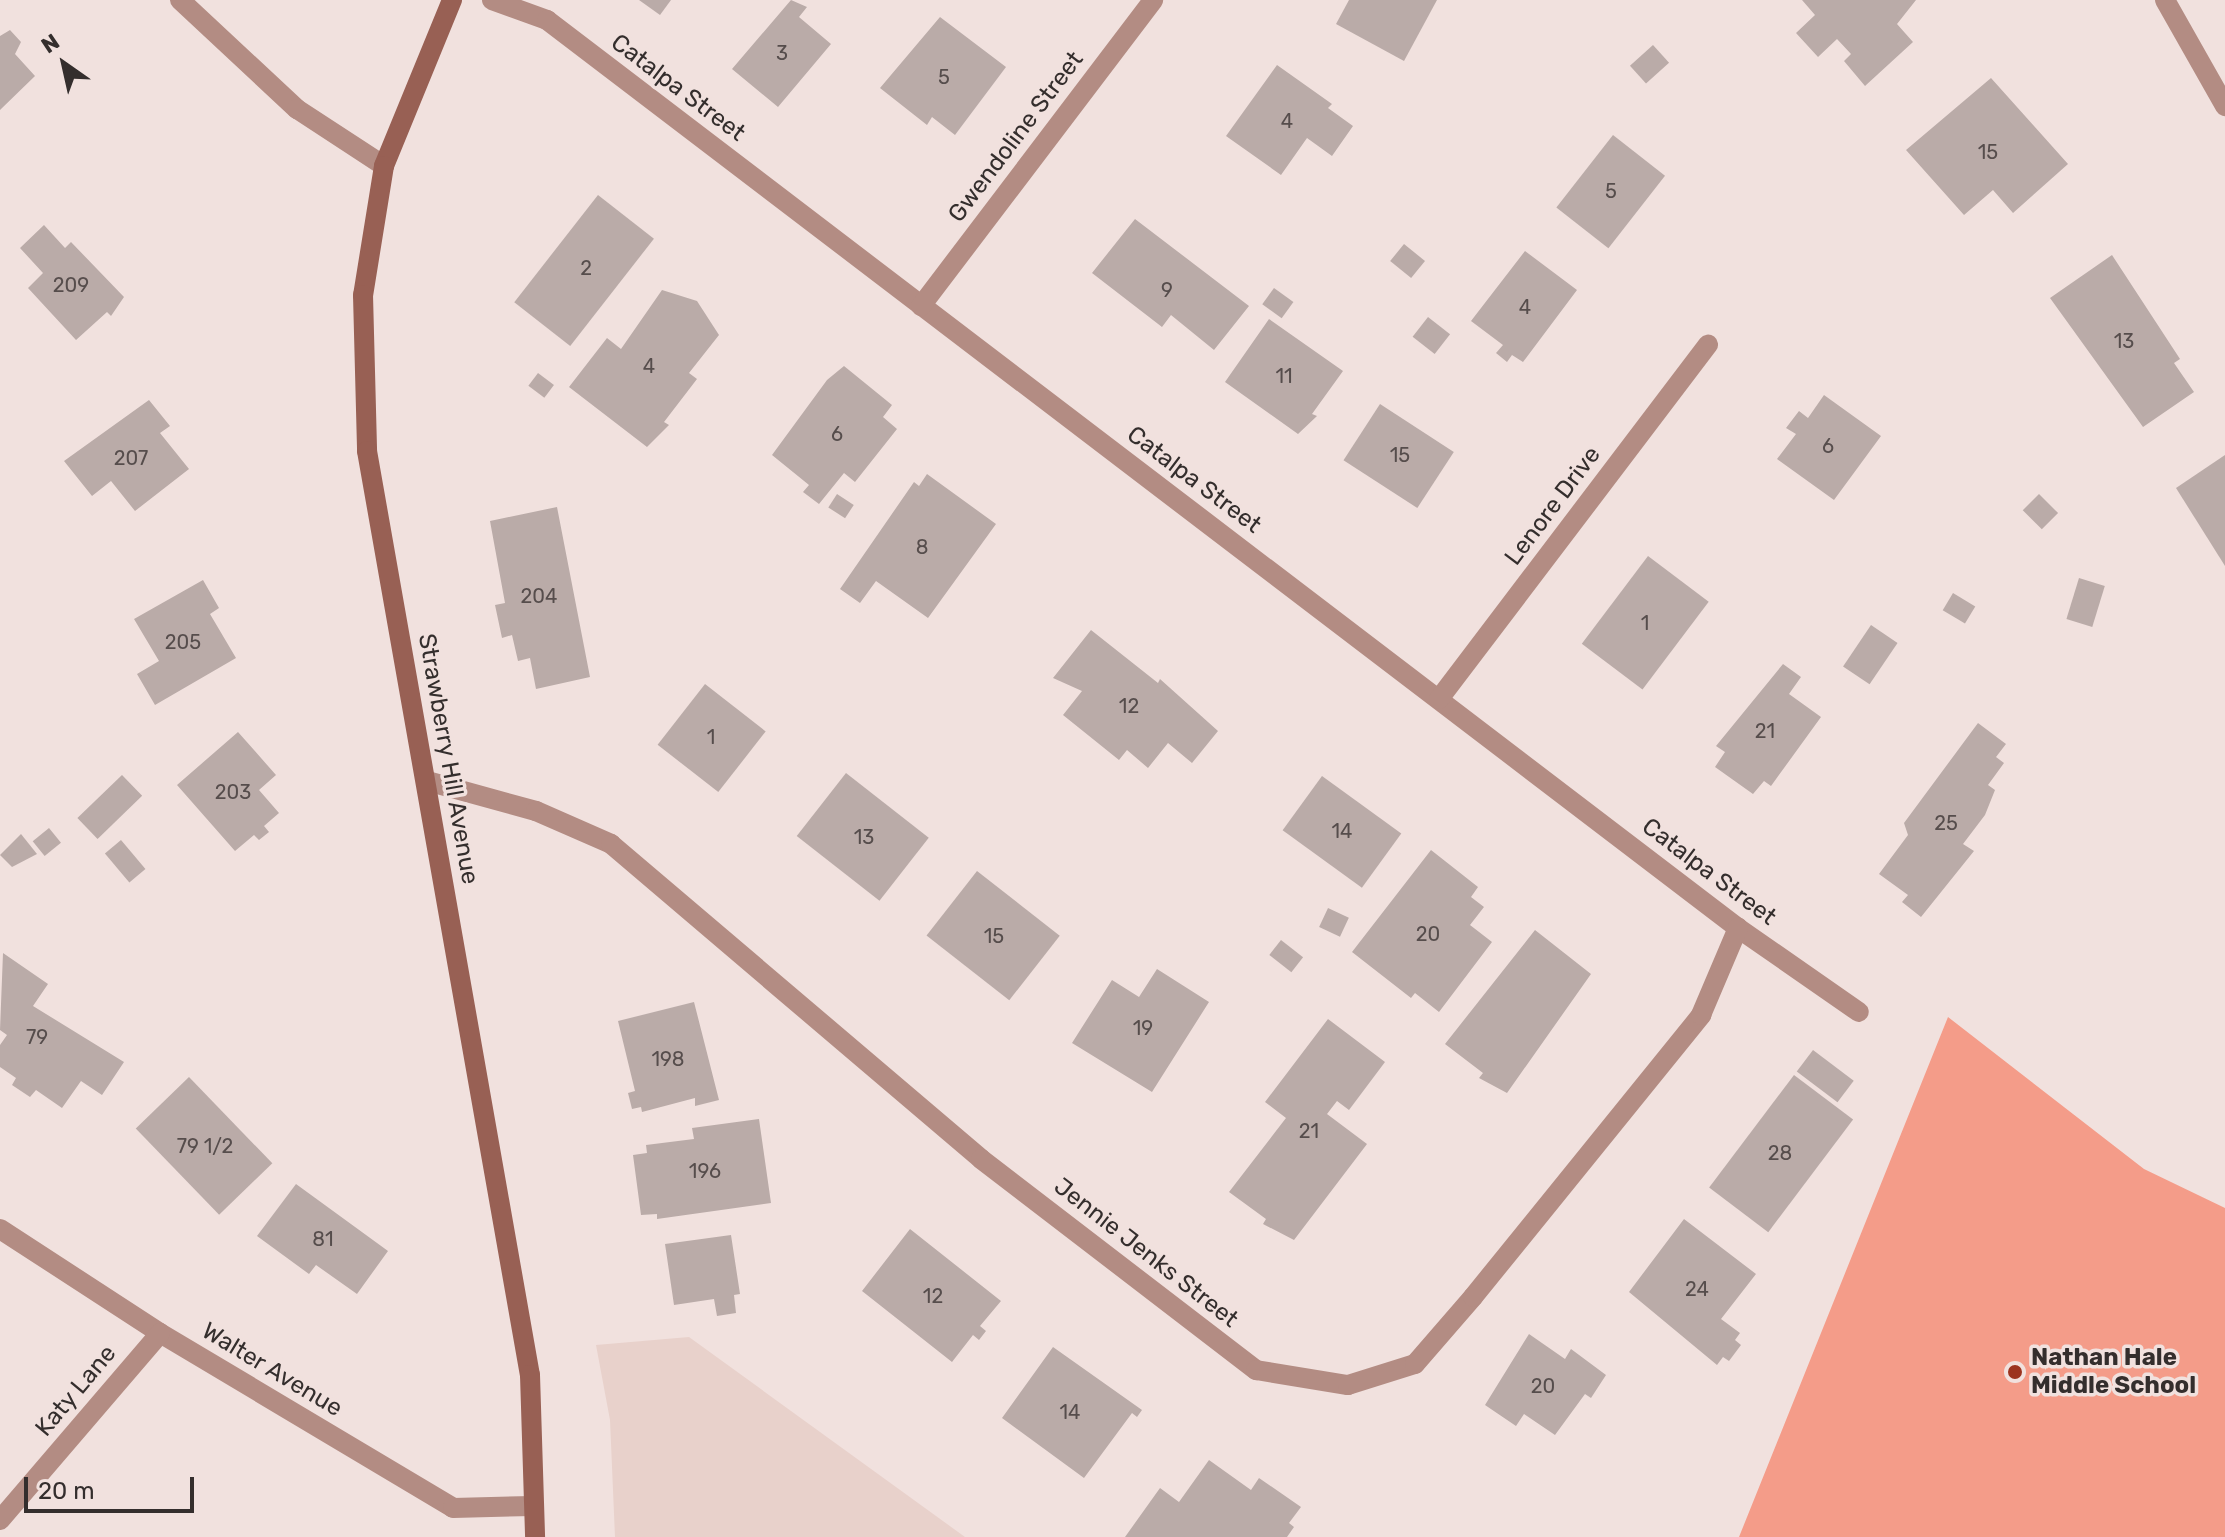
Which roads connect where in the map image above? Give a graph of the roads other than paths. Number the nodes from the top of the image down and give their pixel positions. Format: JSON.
{"nodes":[{"id":1,"x":180,"y":0,"type":"edge"},
{"id":2,"x":452,"y":0,"type":"edge"},
{"id":3,"x":492,"y":0,"type":"edge"},
{"id":4,"x":1153,"y":0,"type":"edge"},
{"id":5,"x":2165,"y":0,"type":"edge"},
{"id":6,"x":2225,"y":106,"type":"edge"},
{"id":7,"x":384,"y":166,"type":"junction"},
{"id":8,"x":921,"y":306,"type":"junction"},
{"id":9,"x":1708,"y":345,"type":"dead end"},
{"id":10,"x":1439,"y":699,"type":"junction"},
{"id":11,"x":427,"y":781,"type":"junction"},
{"id":12,"x":1738,"y":928,"type":"junction"},
{"id":13,"x":1859,"y":1012,"type":"dead end"},
{"id":14,"x":0,"y":1229,"type":"edge"},
{"id":15,"x":160,"y":1333,"type":"junction"},
{"id":16,"x":532,"y":1506,"type":"junction"},
{"id":17,"x":0,"y":1520,"type":"edge"},
{"id":18,"x":535,"y":1537,"type":"edge"}],
"edges":[{"from":1,"to":7,"type":"street"},
{"from":2,"to":7,"type":"main road","name":"Strawberry Hill Avenue"},
{"from":3,"to":8,"type":"street","name":"Catalpa Street"},
{"from":4,"to":8,"type":"street","name":"Gwendoline Street"},
{"from":5,"to":6,"type":"street"},
{"from":7,"to":11,"type":"main road","name":"Strawberry Hill Avenue"},
{"from":8,"to":10,"type":"street","name":"Catalpa Street"},
{"from":9,"to":10,"type":"street","name":"Lenore Drive"},
{"from":10,"to":12,"type":"street","name":"Catalpa Street"},
{"from":11,"to":12,"type":"street","name":"Jennie Jenks Street"},
{"from":11,"to":16,"type":"main road","name":"Strawberry Hill Avenue"},
{"from":12,"to":13,"type":"street","name":"Catalpa Street"},
{"from":14,"to":15,"type":"street","name":"Walter Avenue"},
{"from":15,"to":16,"type":"street","name":"Walter Avenue"},
{"from":15,"to":17,"type":"street","name":"Katy Lane"},
{"from":16,"to":18,"type":"main road","name":"Strawberry Hill Avenue"}]}
